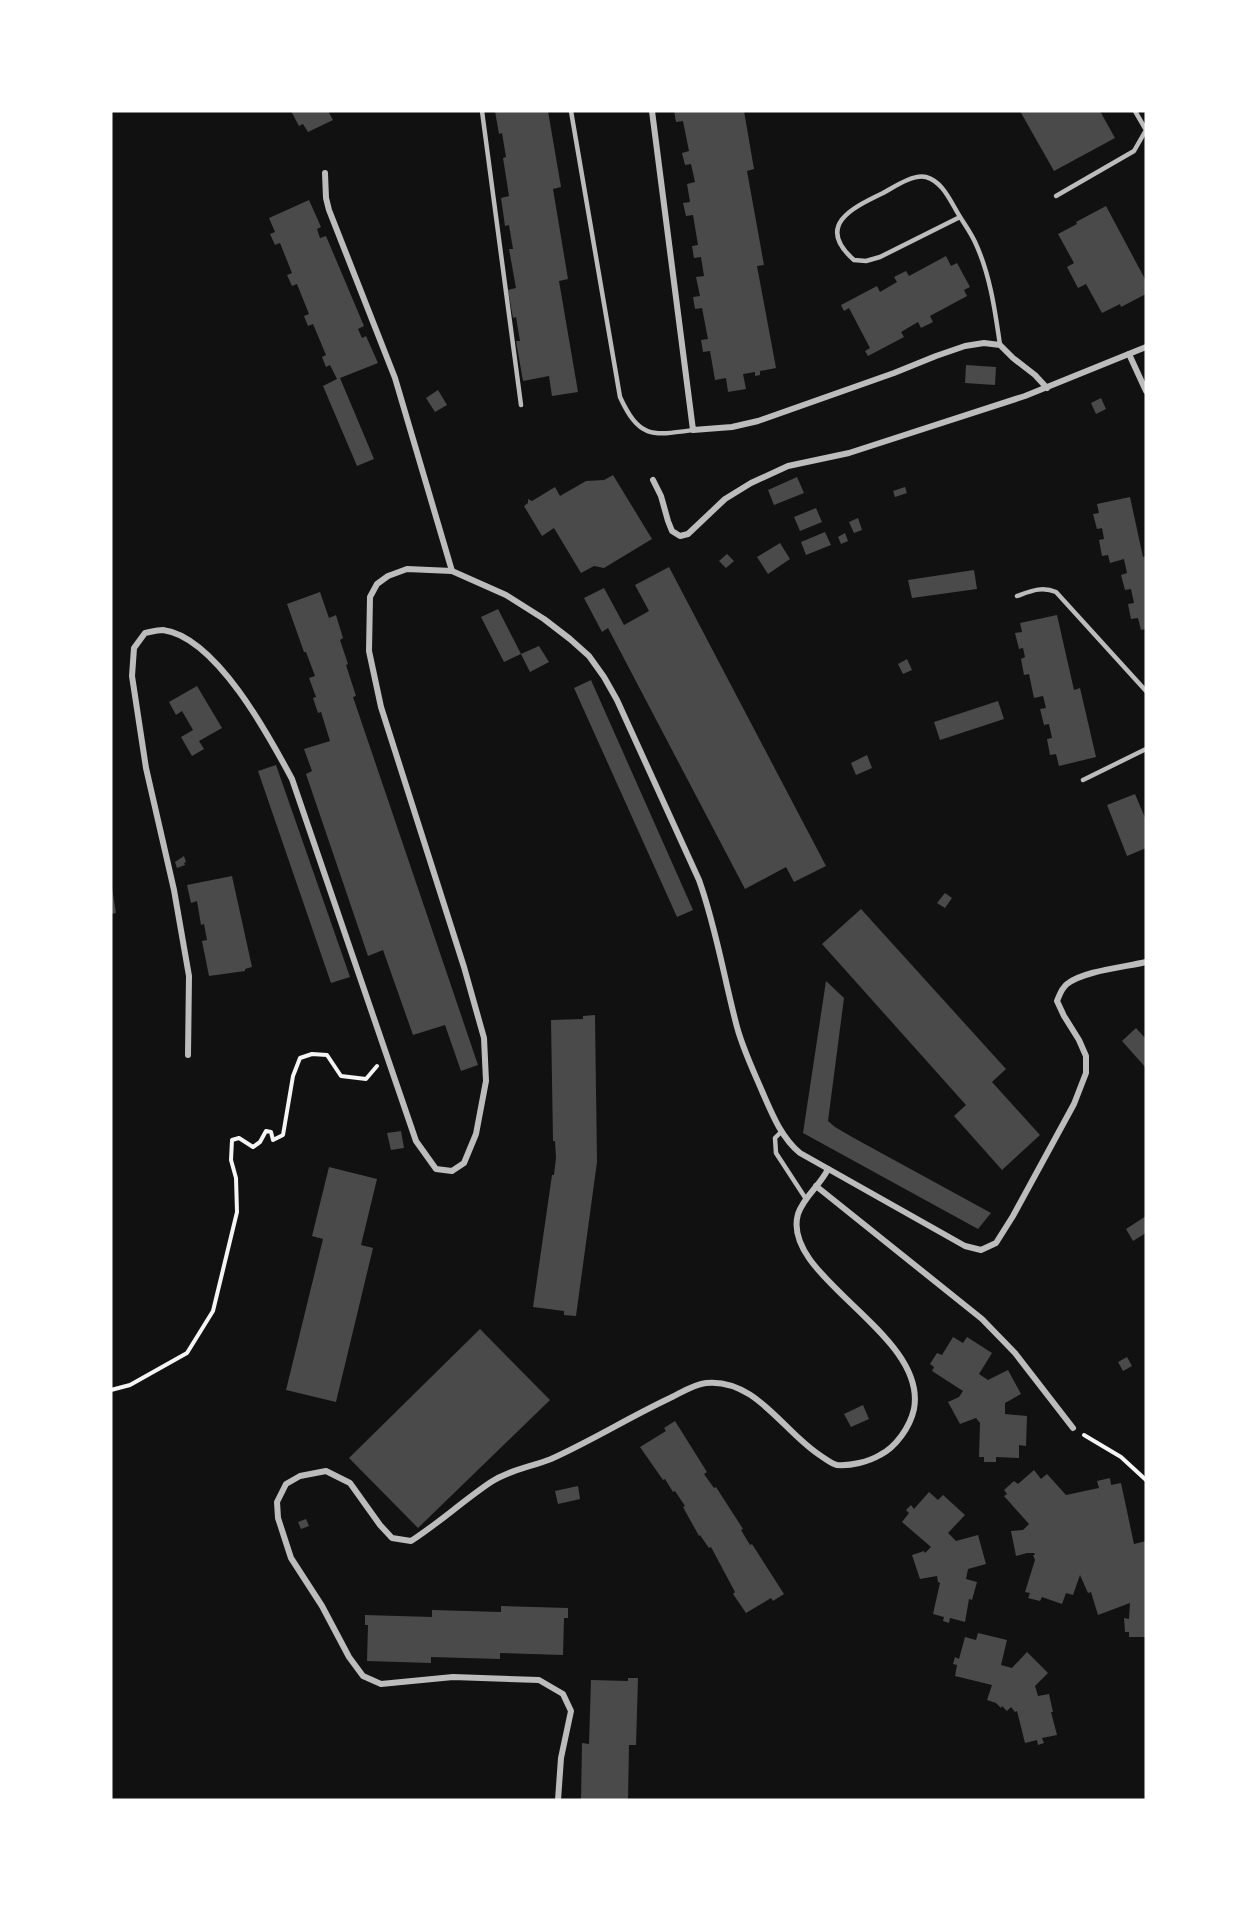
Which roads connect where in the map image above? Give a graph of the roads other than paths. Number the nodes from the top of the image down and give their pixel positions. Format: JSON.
{"nodes":[{"id":1,"x":482,"y":111,"type":"edge"},
{"id":2,"x":571,"y":111,"type":"edge"},
{"id":3,"x":652,"y":111,"type":"edge"},
{"id":4,"x":1135,"y":111,"type":"edge"},
{"id":5,"x":325,"y":173,"type":"dead end"},
{"id":6,"x":1056,"y":196,"type":"dead end"},
{"id":7,"x":960,"y":217,"type":"junction"},
{"id":8,"x":1000,"y":345,"type":"junction"},
{"id":9,"x":1146,"y":348,"type":"edge"},
{"id":10,"x":1129,"y":354,"type":"junction"},
{"id":11,"x":1047,"y":388,"type":"junction"},
{"id":12,"x":1146,"y":391,"type":"edge"},
{"id":13,"x":521,"y":405,"type":"dead end"},
{"id":14,"x":693,"y":430,"type":"junction"},
{"id":15,"x":653,"y":480,"type":"dead end"},
{"id":16,"x":452,"y":571,"type":"junction"},
{"id":17,"x":1017,"y":596,"type":"dead end"},
{"id":18,"x":1146,"y":691,"type":"edge"},
{"id":19,"x":1146,"y":749,"type":"edge"},
{"id":20,"x":1083,"y":780,"type":"dead end"},
{"id":21,"x":1146,"y":963,"type":"edge"},
{"id":22,"x":188,"y":1055,"type":"dead end"},
{"id":23,"x":781,"y":1132,"type":"junction"},
{"id":24,"x":828,"y":1169,"type":"junction"},
{"id":25,"x":816,"y":1186,"type":"junction"},
{"id":26,"x":806,"y":1199,"type":"junction"},
{"id":27,"x":1073,"y":1428,"type":"road end"},
{"id":28,"x":558,"y":1800,"type":"edge"}],
"edges":[{"from":1,"to":13,"type":"lane"},
{"from":2,"to":14,"type":"lane"},
{"from":3,"to":14,"type":"street"},
{"from":4,"to":6,"type":"lane"},
{"from":5,"to":16,"type":"street"},
{"from":7,"to":7,"type":"lane"},
{"from":7,"to":8,"type":"lane"},
{"from":8,"to":11,"type":"street"},
{"from":8,"to":14,"type":"street"},
{"from":9,"to":10,"type":"street"},
{"from":10,"to":11,"type":"street"},
{"from":10,"to":12,"type":"street"},
{"from":11,"to":15,"type":"street"},
{"from":16,"to":22,"type":"street"},
{"from":16,"to":23,"type":"street"},
{"from":17,"to":18,"type":"lane"},
{"from":19,"to":20,"type":"lane"},
{"from":21,"to":24,"type":"street"},
{"from":23,"to":24,"type":"street"},
{"from":23,"to":26,"type":"lane"},
{"from":24,"to":25,"type":"street"},
{"from":25,"to":26,"type":"street"},
{"from":25,"to":27,"type":"street"},
{"from":26,"to":28,"type":"street"}]}
